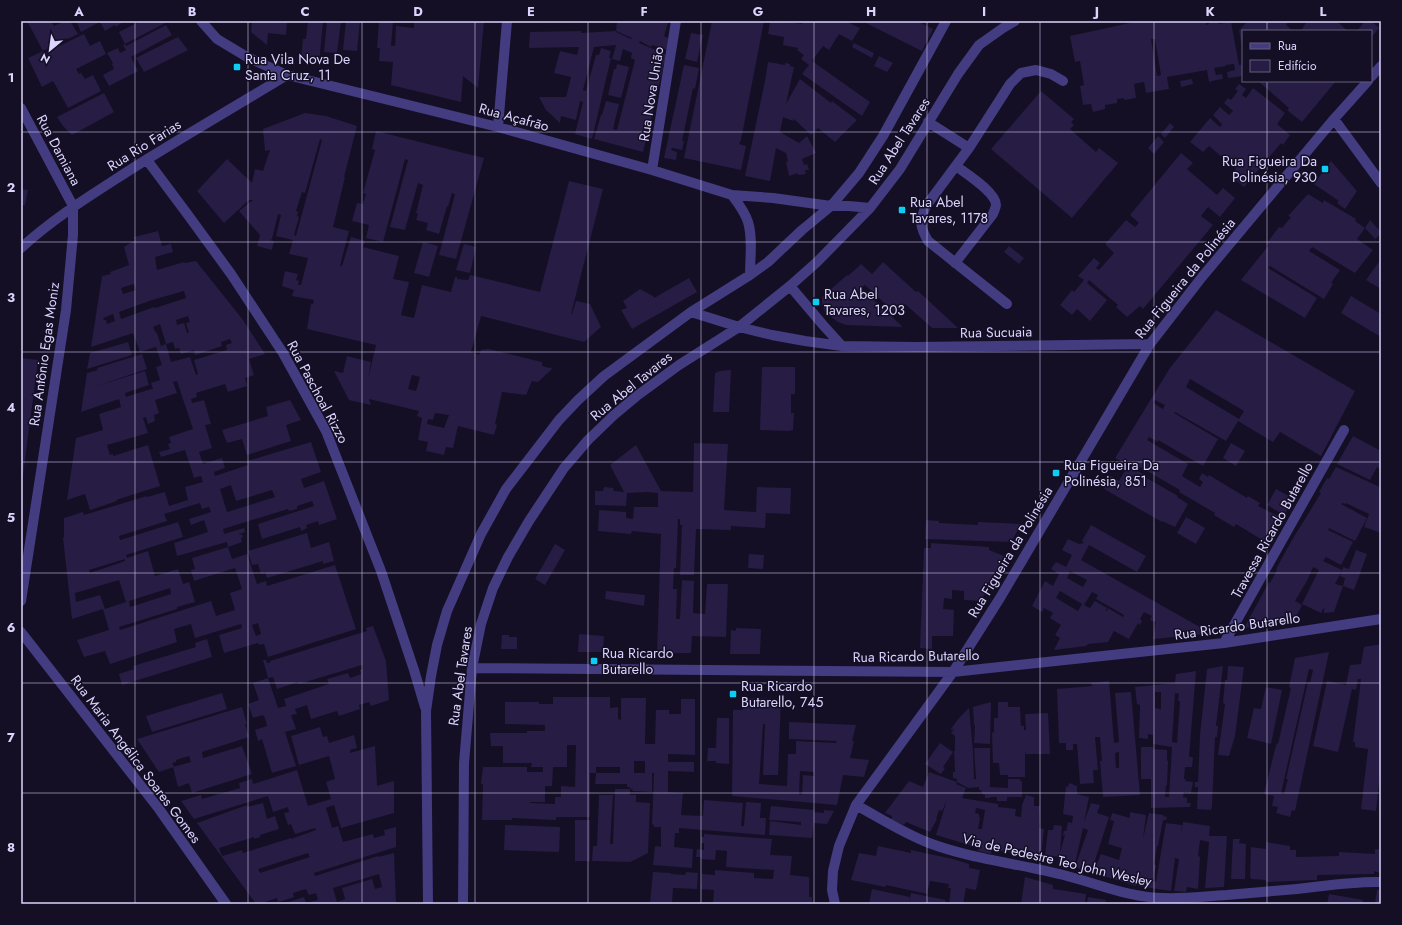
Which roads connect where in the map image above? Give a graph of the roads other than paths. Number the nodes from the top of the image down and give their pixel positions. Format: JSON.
{"nodes":[{"id":1,"x":201,"y":21,"type":"edge"},
{"id":2,"x":507,"y":21,"type":"edge"},
{"id":3,"x":676,"y":21,"type":"edge"},
{"id":4,"x":946,"y":21,"type":"edge"},
{"id":5,"x":1015,"y":21,"type":"edge"},
{"id":6,"x":1381,"y":66,"type":"edge"},
{"id":7,"x":287,"y":75,"type":"junction"},
{"id":8,"x":1372,"y":76,"type":"edge"},
{"id":9,"x":1063,"y":81,"type":"dead end"},
{"id":10,"x":1367,"y":82,"type":"edge"},
{"id":11,"x":21,"y":108,"type":"edge"},
{"id":12,"x":1334,"y":119,"type":"junction"},
{"id":13,"x":928,"y":122,"type":"junction"},
{"id":14,"x":498,"y":127,"type":"junction"},
{"id":15,"x":969,"y":148,"type":"junction"},
{"id":16,"x":147,"y":160,"type":"junction"},
{"id":17,"x":956,"y":166,"type":"junction"},
{"id":18,"x":652,"y":170,"type":"junction"},
{"id":19,"x":1381,"y":182,"type":"edge"},
{"id":20,"x":732,"y":195,"type":"junction"},
{"id":21,"x":73,"y":206,"type":"junction"},
{"id":22,"x":832,"y":206,"type":"junction"},
{"id":23,"x":870,"y":208,"type":"junction"},
{"id":24,"x":21,"y":248,"type":"edge"},
{"id":25,"x":955,"y":263,"type":"junction"},
{"id":26,"x":750,"y":275,"type":"junction"},
{"id":27,"x":790,"y":286,"type":"junction"},
{"id":28,"x":1006,"y":304,"type":"dead end"},
{"id":29,"x":691,"y":312,"type":"junction"},
{"id":30,"x":738,"y":327,"type":"junction"},
{"id":31,"x":1150,"y":344,"type":"junction"},
{"id":32,"x":842,"y":346,"type":"junction"},
{"id":33,"x":1344,"y":430,"type":"dead end"},
{"id":34,"x":21,"y":601,"type":"edge"},
{"id":35,"x":1381,"y":619,"type":"edge"},
{"id":36,"x":21,"y":632,"type":"edge"},
{"id":37,"x":1224,"y":643,"type":"junction"},
{"id":38,"x":472,"y":668,"type":"junction"},
{"id":39,"x":953,"y":672,"type":"junction"},
{"id":40,"x":426,"y":711,"type":"junction"},
{"id":41,"x":856,"y":805,"type":"junction"},
{"id":42,"x":1381,"y":882,"type":"edge"},
{"id":43,"x":226,"y":904,"type":"edge"},
{"id":44,"x":428,"y":904,"type":"edge"},
{"id":45,"x":463,"y":904,"type":"edge"},
{"id":46,"x":834,"y":904,"type":"edge"}],
"edges":[{"from":1,"to":7,"type":"street","name":"Rua Açafrão"},
{"from":2,"to":14,"type":"street"},
{"from":3,"to":18,"type":"street","name":"Rua Nova União"},
{"from":4,"to":22,"type":"street","name":"Rua Abel Tavares"},
{"from":5,"to":13,"type":"street","name":"Rua Abel Tavares"},
{"from":6,"to":8,"type":"street"},
{"from":7,"to":14,"type":"street","name":"Rua Açafrão"},
{"from":7,"to":16,"type":"street","name":"Rua Rio Farias"},
{"from":9,"to":15,"type":"street"},
{"from":10,"to":12,"type":"street","name":"Rua Figueira da Polinésia"},
{"from":11,"to":21,"type":"street","name":"Rua Damiana"},
{"from":12,"to":19,"type":"street"},
{"from":12,"to":31,"type":"street","name":"Rua Figueira da Polinésia"},
{"from":13,"to":15,"type":"street"},
{"from":13,"to":23,"type":"street","name":"Rua Abel Tavares"},
{"from":14,"to":18,"type":"street","name":"Rua Açafrão"},
{"from":15,"to":17,"type":"street"},
{"from":16,"to":21,"type":"street","name":"Rua Rio Farias"},
{"from":16,"to":40,"type":"street","name":"Rua Paschoal Rizzo"},
{"from":17,"to":25,"type":"street"},
{"from":17,"to":25,"type":"street"},
{"from":18,"to":20,"type":"street","name":"Rua Açafrão"},
{"from":20,"to":22,"type":"street","name":"Rua Açafrão"},
{"from":20,"to":26,"type":"street"},
{"from":21,"to":24,"type":"street","name":"Rua Rio Farias"},
{"from":21,"to":34,"type":"street","name":"Rua Antônio Egas Moniz"},
{"from":22,"to":23,"type":"street","name":"Rua Açafrão"},
{"from":22,"to":26,"type":"street","name":"Rua Abel Tavares"},
{"from":23,"to":27,"type":"street","name":"Rua Abel Tavares"},
{"from":25,"to":28,"type":"street"},
{"from":26,"to":29,"type":"street","name":"Rua Abel Tavares"},
{"from":27,"to":30,"type":"street","name":"Rua Abel Tavares"},
{"from":27,"to":32,"type":"street"},
{"from":29,"to":30,"type":"street","name":"Rua Sucuaia"},
{"from":29,"to":40,"type":"street","name":"Rua Abel Tavares"},
{"from":30,"to":32,"type":"street","name":"Rua Sucuaia"},
{"from":30,"to":38,"type":"street","name":"Rua Abel Tavares"},
{"from":31,"to":32,"type":"street","name":"Rua Sucuaia"},
{"from":31,"to":39,"type":"street","name":"Rua Figueira da Polinésia"},
{"from":33,"to":37,"type":"street","name":"Travessa Ricardo Butarello"},
{"from":35,"to":37,"type":"street","name":"Rua Ricardo Butarello"},
{"from":36,"to":43,"type":"street","name":"Rua Maria Angélica Soares Gomes"},
{"from":37,"to":39,"type":"street","name":"Rua Ricardo Butarello"},
{"from":38,"to":39,"type":"street","name":"Rua Ricardo Butarello"},
{"from":38,"to":45,"type":"street","name":"Rua Abel Tavares"},
{"from":39,"to":41,"type":"street","name":"Rua Figueira da Polinésia"},
{"from":40,"to":44,"type":"street","name":"Rua Abel Tavares"},
{"from":41,"to":42,"type":"street","name":"Via de Pedestre Teo John Wesley"},
{"from":41,"to":46,"type":"street","name":"Rua Figueira da Polinésia"}]}
